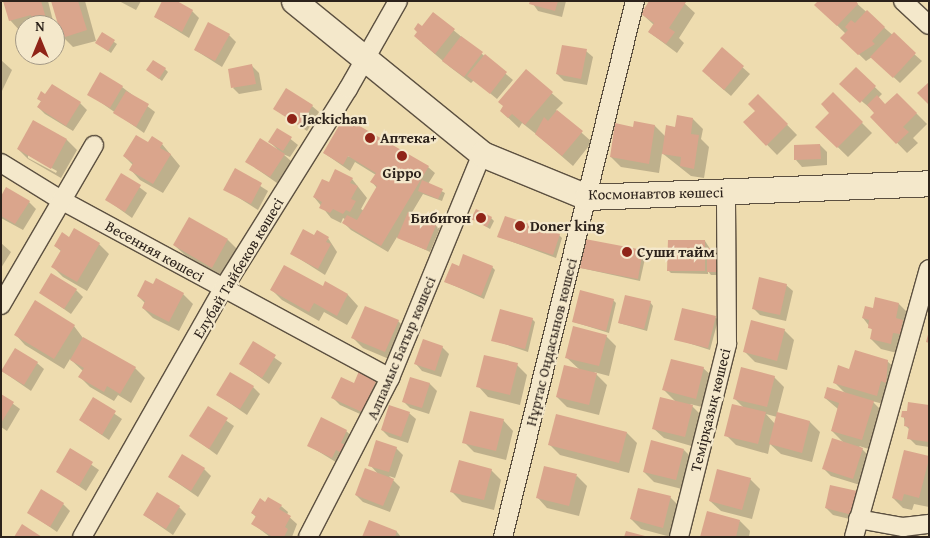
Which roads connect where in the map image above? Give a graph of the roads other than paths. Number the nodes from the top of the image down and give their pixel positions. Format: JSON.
{"nodes":[{"id":1,"x":294,"y":1,"type":"edge"},
{"id":2,"x":398,"y":1,"type":"edge"},
{"id":3,"x":635,"y":1,"type":"edge"},
{"id":4,"x":904,"y":1,"type":"edge"},
{"id":5,"x":929,"y":24,"type":"edge"},
{"id":6,"x":366,"y":60,"type":"junction"},
{"id":7,"x":94,"y":145,"type":"dead end"},
{"id":8,"x":482,"y":154,"type":"junction"},
{"id":9,"x":1,"y":163,"type":"edge"},
{"id":10,"x":929,"y":183,"type":"edge"},
{"id":11,"x":726,"y":192,"type":"junction"},
{"id":12,"x":587,"y":197,"type":"junction"},
{"id":13,"x":61,"y":200,"type":"junction"},
{"id":14,"x":929,"y":269,"type":"edge"},
{"id":15,"x":223,"y":289,"type":"junction"},
{"id":16,"x":1,"y":305,"type":"edge"},
{"id":17,"x":390,"y":378,"type":"junction"},
{"id":18,"x":858,"y":519,"type":"junction"},
{"id":19,"x":929,"y":524,"type":"edge"},
{"id":20,"x":82,"y":537,"type":"edge"},
{"id":21,"x":308,"y":537,"type":"edge"},
{"id":22,"x":503,"y":537,"type":"edge"},
{"id":23,"x":679,"y":537,"type":"edge"},
{"id":24,"x":854,"y":537,"type":"edge"}],
"edges":[{"from":1,"to":6,"type":"street","name":"Космонавтов көшесі"},
{"from":2,"to":6,"type":"street","name":"Елубай Тайбеков көшесі"},
{"from":3,"to":12,"type":"street","name":"Нұртас Оңдасынов көшесі"},
{"from":4,"to":5,"type":"street"},
{"from":6,"to":8,"type":"street","name":"Космонавтов көшесі"},
{"from":6,"to":15,"type":"street","name":"Елубай Тайбеков көшесі"},
{"from":7,"to":13,"type":"street"},
{"from":8,"to":12,"type":"street","name":"Космонавтов көшесі"},
{"from":8,"to":17,"type":"street","name":"Алпамыс Батыр көшесі"},
{"from":9,"to":13,"type":"street","name":"Весенняя көшесі"},
{"from":10,"to":11,"type":"street","name":"Космонавтов көшесі"},
{"from":11,"to":12,"type":"street","name":"Космонавтов көшесі"},
{"from":11,"to":23,"type":"street","name":"Темірқазық көшесі"},
{"from":12,"to":22,"type":"street","name":"Нұртас Оңдасынов көшесі"},
{"from":13,"to":15,"type":"street","name":"Весенняя көшесі"},
{"from":13,"to":16,"type":"street"},
{"from":14,"to":18,"type":"street"},
{"from":15,"to":17,"type":"street","name":"Весенняя көшесі"},
{"from":15,"to":20,"type":"street","name":"Елубай Тайбеков көшесі"},
{"from":17,"to":21,"type":"street","name":"Алпамыс Батыр көшесі"},
{"from":18,"to":19,"type":"street"},
{"from":18,"to":24,"type":"street"}]}
